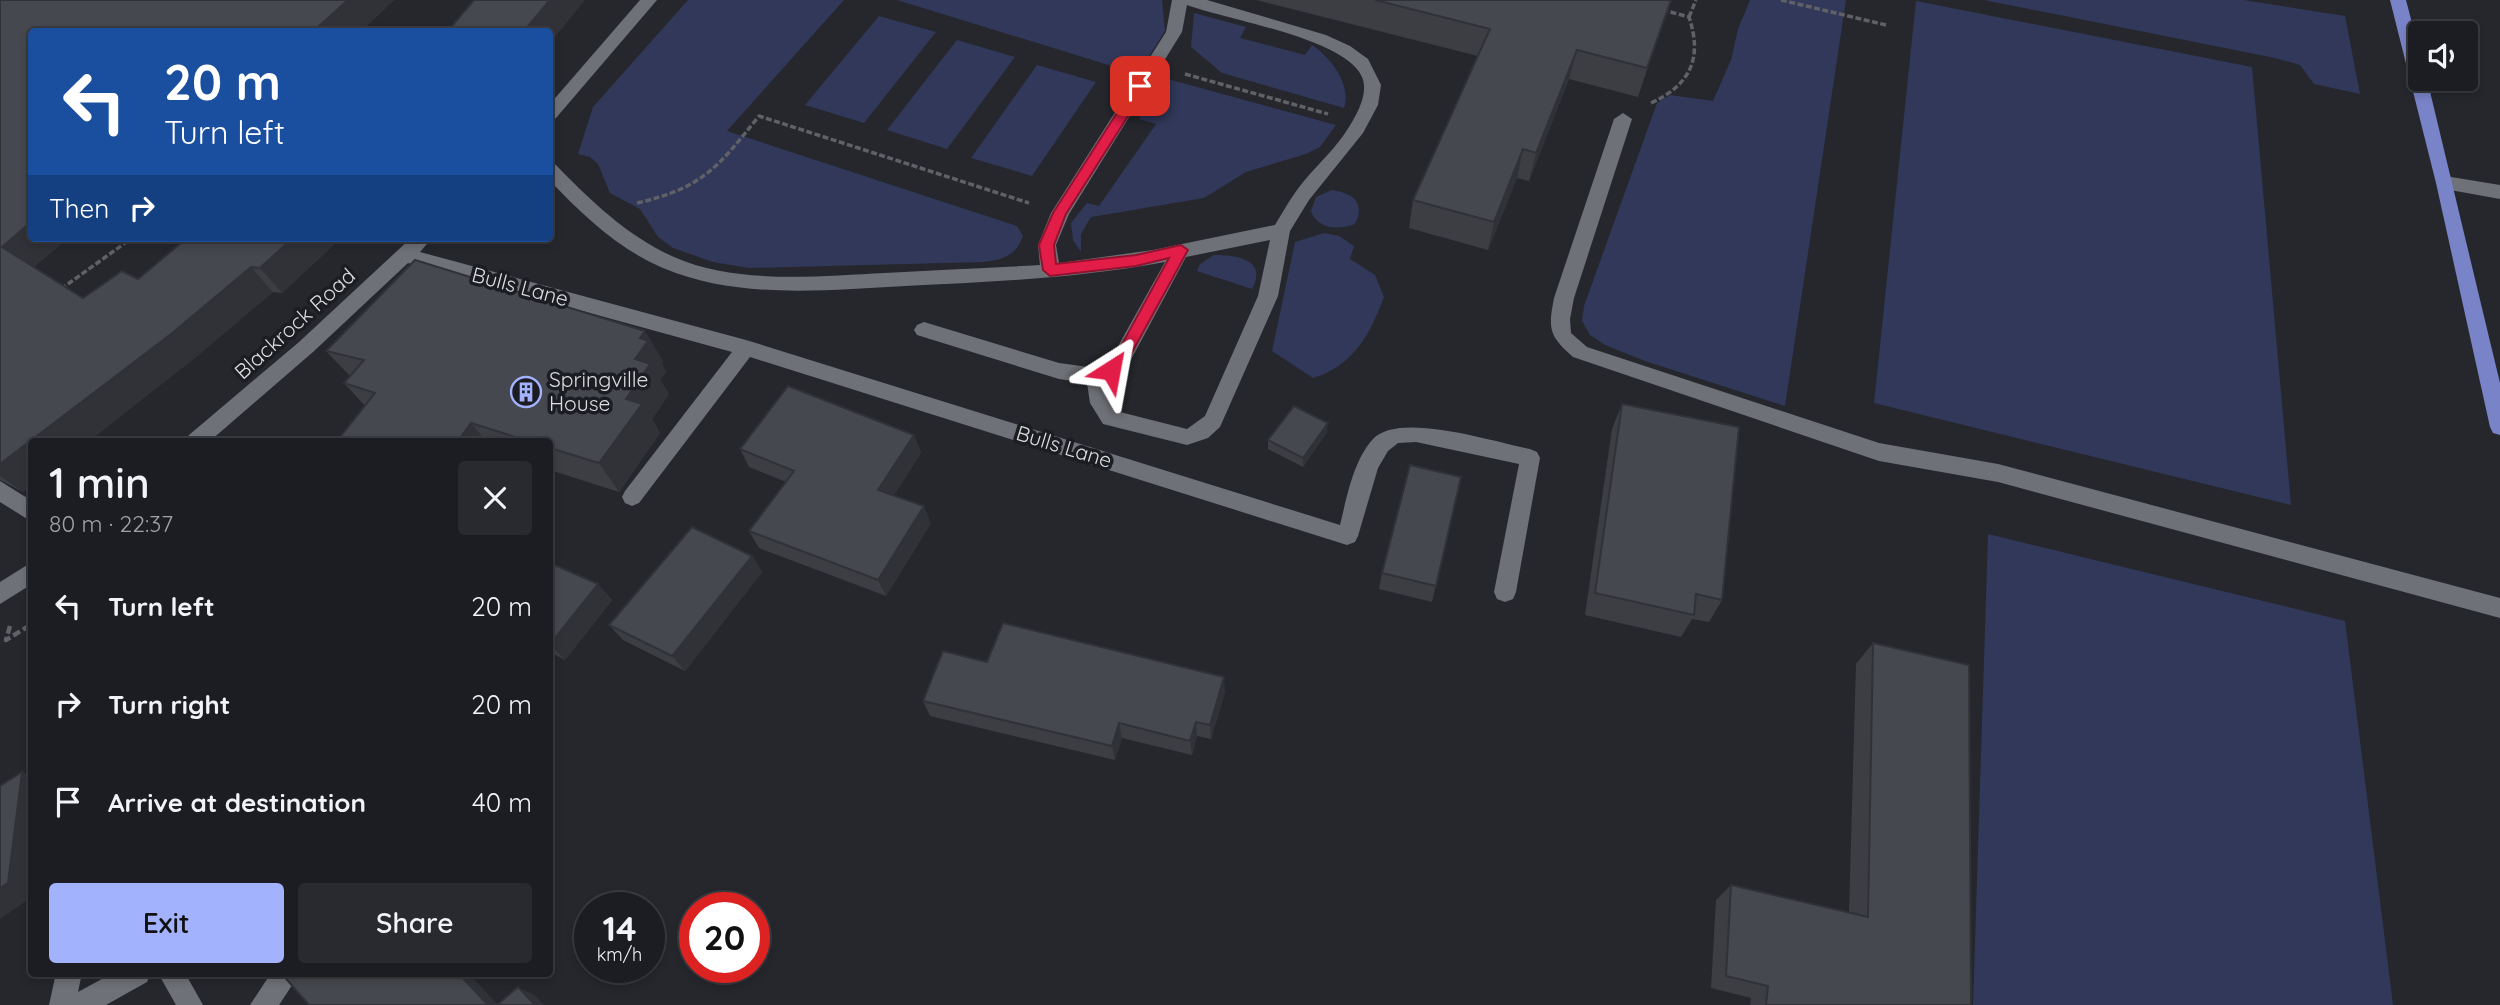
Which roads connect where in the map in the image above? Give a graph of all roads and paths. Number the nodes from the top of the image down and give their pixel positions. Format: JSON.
{"nodes":[{"id":1,"x":649,"y":0,"type":"edge"},
{"id":2,"x":1180,"y":0,"type":"edge"},
{"id":3,"x":1191,"y":0,"type":"edge"},
{"id":4,"x":1696,"y":0,"type":"edge"},
{"id":5,"x":1781,"y":0,"type":"edge"},
{"id":6,"x":2398,"y":0,"type":"edge"},
{"id":7,"x":1650,"y":7,"type":"edge"},
{"id":8,"x":1689,"y":17,"type":"junction"},
{"id":9,"x":1886,"y":25,"type":"dead end"},
{"id":10,"x":1154,"y":65,"type":"junction"},
{"id":11,"x":553,"y":111,"type":"edge"},
{"id":12,"x":1623,"y":119,"type":"joint"},
{"id":13,"x":1360,"y":123,"type":"junction"},
{"id":14,"x":553,"y":173,"type":"edge"},
{"id":15,"x":2445,"y":183,"type":"junction"},
{"id":16,"x":2500,"y":192,"type":"edge"},
{"id":17,"x":646,"y":202,"type":"dead end"},
{"id":18,"x":1060,"y":213,"type":"junction"},
{"id":19,"x":1281,"y":231,"type":"junction"},
{"id":20,"x":126,"y":242,"type":"edge"},
{"id":21,"x":418,"y":242,"type":"edge"},
{"id":22,"x":1181,"y":250,"type":"junction"},
{"id":23,"x":404,"y":256,"type":"junction"},
{"id":24,"x":1050,"y":270,"type":"junction"},
{"id":25,"x":55,"y":293,"type":"edge"},
{"id":26,"x":923,"y":330,"type":"dead end"},
{"id":27,"x":746,"y":348,"type":"junction"},
{"id":28,"x":2493,"y":361,"type":"edge"},
{"id":29,"x":1097,"y":376,"type":"junction"},
{"id":30,"x":2500,"y":427,"type":"edge"},
{"id":31,"x":200,"y":438,"type":"edge"},
{"id":32,"x":0,"y":490,"type":"edge"},
{"id":33,"x":632,"y":497,"type":"dead end"},
{"id":34,"x":28,"y":510,"type":"edge"},
{"id":35,"x":28,"y":573,"type":"edge"},
{"id":36,"x":1505,"y":592,"type":"dead end"},
{"id":37,"x":0,"y":593,"type":"edge"},
{"id":38,"x":2500,"y":608,"type":"edge"},
{"id":39,"x":68,"y":977,"type":"edge"},
{"id":40,"x":131,"y":977,"type":"edge"},
{"id":41,"x":173,"y":977,"type":"edge"},
{"id":42,"x":284,"y":977,"type":"edge"},
{"id":43,"x":62,"y":1005,"type":"edge"},
{"id":44,"x":80,"y":1005,"type":"edge"},
{"id":45,"x":190,"y":1005,"type":"edge"},
{"id":46,"x":263,"y":1005,"type":"edge"}],
"edges":[{"from":1,"to":11,"type":"street"},
{"from":2,"to":10,"type":"street"},
{"from":3,"to":13,"type":"street"},
{"from":4,"to":8,"type":"path"},
{"from":5,"to":9,"type":"path"},
{"from":6,"to":15,"type":"main road"},
{"from":7,"to":8,"type":"path"},
{"from":8,"to":12,"type":"path"},
{"from":10,"to":13,"type":"path"},
{"from":10,"to":18,"type":"street"},
{"from":12,"to":38,"type":"street"},
{"from":13,"to":19,"type":"street"},
{"from":14,"to":24,"type":"street"},
{"from":15,"to":16,"type":"street"},
{"from":15,"to":28,"type":"main road"},
{"from":17,"to":18,"type":"path"},
{"from":18,"to":24,"type":"street"},
{"from":19,"to":22,"type":"street"},
{"from":19,"to":29,"type":"street"},
{"from":20,"to":25,"type":"path"},
{"from":21,"to":23,"type":"street","name":"Blackrock Road"},
{"from":22,"to":24,"type":"street"},
{"from":22,"to":29,"type":"street"},
{"from":23,"to":27,"type":"street","name":"Bulls Lane"},
{"from":23,"to":31,"type":"street","name":"Blackrock Road"},
{"from":26,"to":29,"type":"street"},
{"from":27,"to":33,"type":"street"},
{"from":27,"to":36,"type":"street","name":"Bulls Lane"},
{"from":28,"to":30,"type":"main road"},
{"from":32,"to":34,"type":"street"},
{"from":35,"to":37,"type":"street"},
{"from":39,"to":43,"type":"street"},
{"from":40,"to":44,"type":"street"},
{"from":41,"to":45,"type":"street"},
{"from":42,"to":46,"type":"street"}]}
